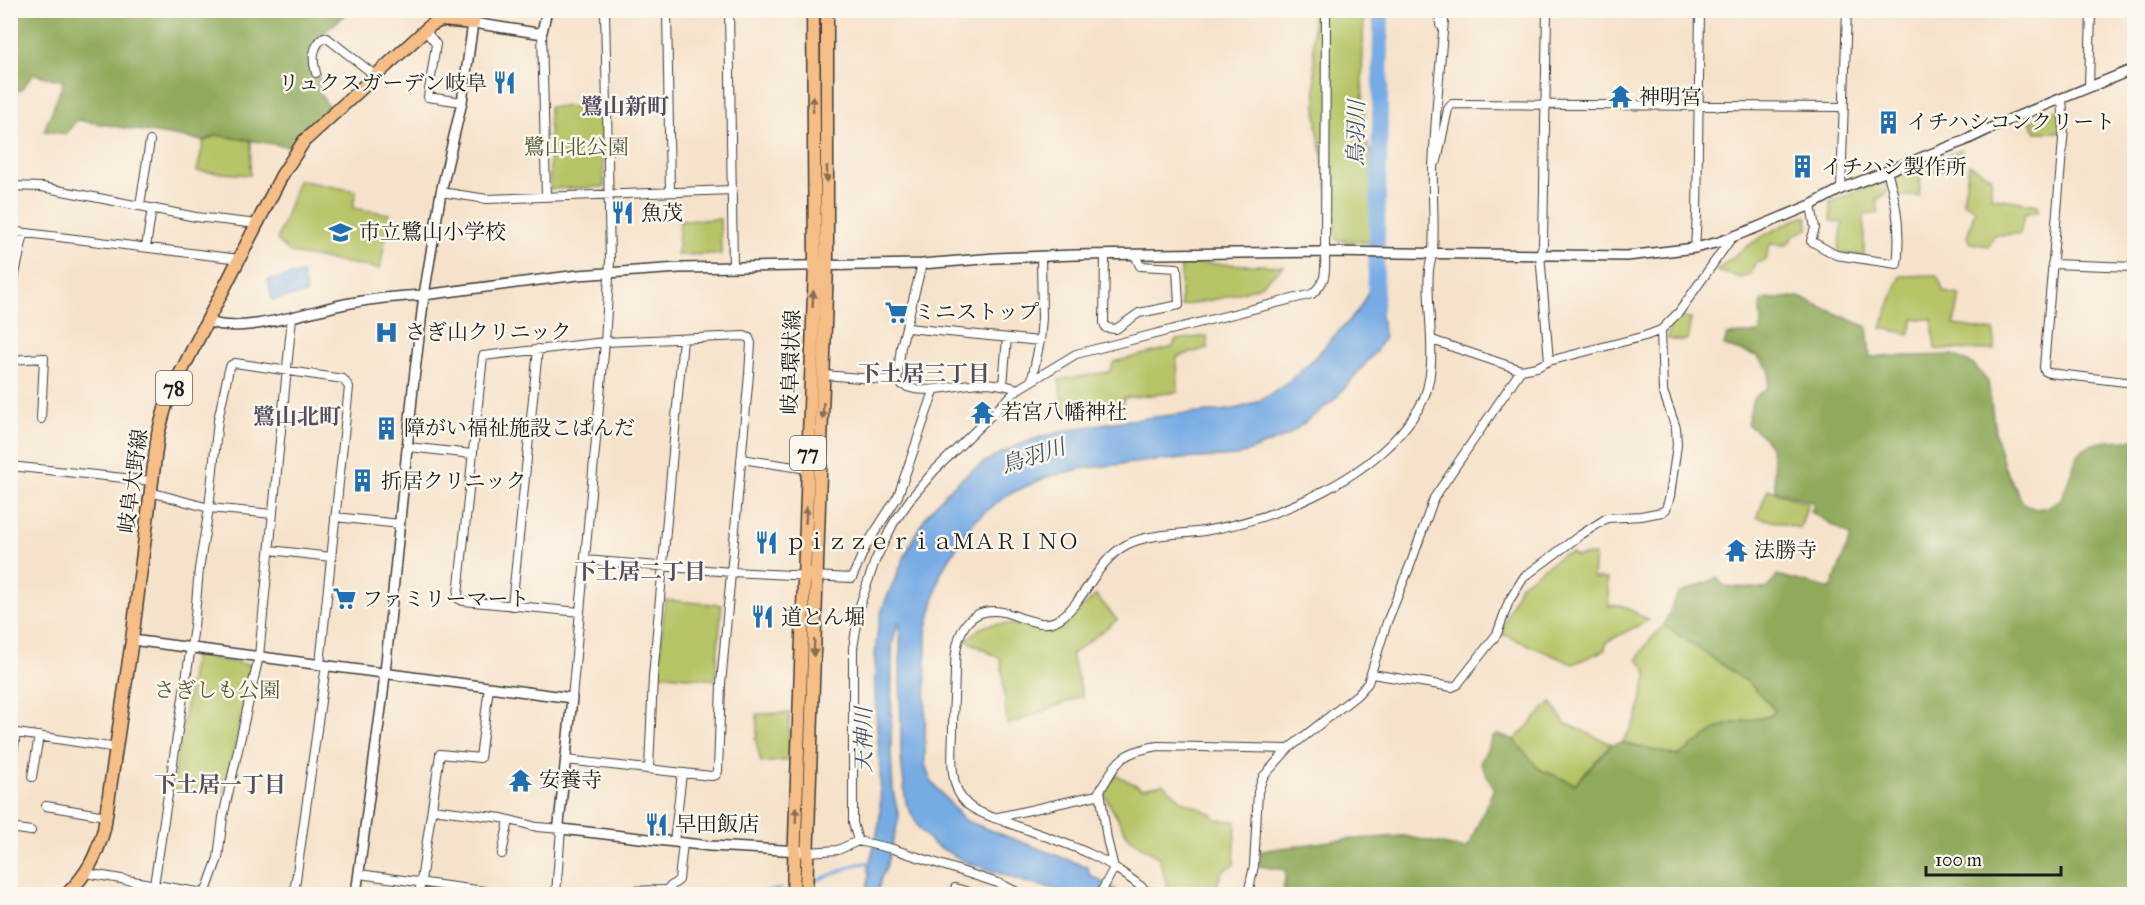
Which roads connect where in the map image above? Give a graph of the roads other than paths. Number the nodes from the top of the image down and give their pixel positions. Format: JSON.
{"nodes":[{"id":1,"x":547,"y":10,"type":"edge"},
{"id":2,"x":605,"y":10,"type":"edge"},
{"id":3,"x":667,"y":10,"type":"edge"},
{"id":4,"x":729,"y":10,"type":"edge"},
{"id":5,"x":813,"y":10,"type":"edge"},
{"id":6,"x":827,"y":10,"type":"edge"},
{"id":7,"x":1326,"y":10,"type":"edge"},
{"id":8,"x":1439,"y":10,"type":"edge"},
{"id":9,"x":1445,"y":10,"type":"edge"},
{"id":10,"x":1547,"y":10,"type":"edge"},
{"id":11,"x":1700,"y":10,"type":"edge"},
{"id":12,"x":1846,"y":10,"type":"edge"},
{"id":13,"x":2091,"y":10,"type":"edge"},
{"id":14,"x":474,"y":17,"type":"edge"},
{"id":15,"x":425,"y":30,"type":"junction"},
{"id":16,"x":542,"y":32,"type":"junction"},
{"id":17,"x":1440,"y":59,"type":"junction"},
{"id":18,"x":2134,"y":69,"type":"edge"},
{"id":19,"x":316,"y":73,"type":"dead end"},
{"id":20,"x":376,"y":76,"type":"junction"},
{"id":21,"x":2089,"y":87,"type":"junction"},
{"id":22,"x":2062,"y":99,"type":"junction"},
{"id":23,"x":462,"y":102,"type":"junction"},
{"id":24,"x":1546,"y":105,"type":"junction"},
{"id":25,"x":1699,"y":105,"type":"junction"},
{"id":26,"x":1843,"y":107,"type":"junction"},
{"id":27,"x":150,"y":141,"type":"dead end"},
{"id":28,"x":1433,"y":171,"type":"junction"},
{"id":29,"x":1887,"y":171,"type":"junction"},
{"id":30,"x":10,"y":186,"type":"edge"},
{"id":31,"x":1841,"y":189,"type":"junction"},
{"id":32,"x":732,"y":190,"type":"junction"},
{"id":33,"x":441,"y":192,"type":"junction"},
{"id":34,"x":670,"y":192,"type":"junction"},
{"id":35,"x":609,"y":195,"type":"junction"},
{"id":36,"x":546,"y":196,"type":"junction"},
{"id":37,"x":1811,"y":205,"type":"junction"},
{"id":38,"x":140,"y":206,"type":"junction"},
{"id":39,"x":152,"y":208,"type":"junction"},
{"id":40,"x":258,"y":224,"type":"junction"},
{"id":41,"x":10,"y":231,"type":"edge"},
{"id":42,"x":24,"y":233,"type":"junction"},
{"id":43,"x":1732,"y":237,"type":"junction"},
{"id":44,"x":146,"y":247,"type":"junction"},
{"id":45,"x":1695,"y":248,"type":"junction"},
{"id":46,"x":1329,"y":252,"type":"junction"},
{"id":47,"x":1429,"y":252,"type":"junction"},
{"id":48,"x":1540,"y":254,"type":"junction"},
{"id":49,"x":1105,"y":255,"type":"junction"},
{"id":50,"x":1135,"y":255,"type":"junction"},
{"id":51,"x":1041,"y":256,"type":"junction"},
{"id":52,"x":239,"y":259,"type":"junction"},
{"id":53,"x":922,"y":264,"type":"junction"},
{"id":54,"x":2052,"y":264,"type":"junction"},
{"id":55,"x":821,"y":265,"type":"junction"},
{"id":56,"x":733,"y":267,"type":"junction"},
{"id":57,"x":2134,"y":267,"type":"edge"},
{"id":58,"x":609,"y":273,"type":"junction"},
{"id":59,"x":424,"y":295,"type":"junction"},
{"id":60,"x":10,"y":297,"type":"edge"},
{"id":61,"x":292,"y":317,"type":"junction"},
{"id":62,"x":208,"y":321,"type":"junction"},
{"id":63,"x":907,"y":328,"type":"junction"},
{"id":64,"x":1661,"y":330,"type":"junction"},
{"id":65,"x":1007,"y":338,"type":"junction"},
{"id":66,"x":683,"y":339,"type":"junction"},
{"id":67,"x":1432,"y":340,"type":"junction"},
{"id":68,"x":1040,"y":341,"type":"junction"},
{"id":69,"x":605,"y":342,"type":"junction"},
{"id":70,"x":538,"y":349,"type":"junction"},
{"id":71,"x":10,"y":360,"type":"edge"},
{"id":72,"x":1549,"y":361,"type":"junction"},
{"id":73,"x":288,"y":370,"type":"junction"},
{"id":74,"x":1521,"y":370,"type":"junction"},
{"id":75,"x":824,"y":375,"type":"junction"},
{"id":76,"x":1032,"y":379,"type":"junction"},
{"id":77,"x":897,"y":381,"type":"junction"},
{"id":78,"x":2134,"y":383,"type":"edge"},
{"id":79,"x":1002,"y":385,"type":"junction"},
{"id":80,"x":1018,"y":389,"type":"junction"},
{"id":81,"x":934,"y":391,"type":"junction"},
{"id":82,"x":41,"y":419,"type":"dead end"},
{"id":83,"x":408,"y":447,"type":"junction"},
{"id":84,"x":472,"y":454,"type":"junction"},
{"id":85,"x":741,"y":459,"type":"junction"},
{"id":86,"x":10,"y":466,"type":"edge"},
{"id":87,"x":808,"y":469,"type":"junction"},
{"id":88,"x":151,"y":487,"type":"junction"},
{"id":89,"x":209,"y":508,"type":"junction"},
{"id":90,"x":273,"y":514,"type":"junction"},
{"id":91,"x":335,"y":517,"type":"junction"},
{"id":92,"x":400,"y":524,"type":"junction"},
{"id":93,"x":270,"y":550,"type":"junction"},
{"id":94,"x":331,"y":557,"type":"junction"},
{"id":95,"x":585,"y":560,"type":"junction"},
{"id":96,"x":663,"y":567,"type":"junction"},
{"id":97,"x":731,"y":572,"type":"junction"},
{"id":98,"x":803,"y":576,"type":"junction"},
{"id":99,"x":816,"y":577,"type":"junction"},
{"id":100,"x":512,"y":606,"type":"junction"},
{"id":101,"x":580,"y":612,"type":"junction"},
{"id":102,"x":132,"y":640,"type":"junction"},
{"id":103,"x":190,"y":648,"type":"junction"},
{"id":104,"x":259,"y":656,"type":"junction"},
{"id":105,"x":323,"y":664,"type":"junction"},
{"id":106,"x":384,"y":673,"type":"junction"},
{"id":107,"x":1372,"y":674,"type":"junction"},
{"id":108,"x":489,"y":687,"type":"junction"},
{"id":109,"x":572,"y":698,"type":"junction"},
{"id":110,"x":13,"y":733,"type":"edge"},
{"id":111,"x":39,"y":736,"type":"junction"},
{"id":112,"x":117,"y":748,"type":"junction"},
{"id":113,"x":1288,"y":749,"type":"junction"},
{"id":114,"x":566,"y":760,"type":"junction"},
{"id":115,"x":649,"y":769,"type":"junction"},
{"id":116,"x":682,"y":772,"type":"junction"},
{"id":117,"x":10,"y":773,"type":"edge"},
{"id":118,"x":32,"y":777,"type":"dead end"},
{"id":119,"x":1100,"y":790,"type":"junction"},
{"id":120,"x":46,"y":806,"type":"dead end"},
{"id":121,"x":432,"y":809,"type":"junction"},
{"id":122,"x":106,"y":816,"type":"junction"},
{"id":123,"x":994,"y":818,"type":"junction"},
{"id":124,"x":509,"y":820,"type":"junction"},
{"id":125,"x":10,"y":828,"type":"edge"},
{"id":126,"x":561,"y":829,"type":"junction"},
{"id":127,"x":31,"y":831,"type":"dead end"},
{"id":128,"x":858,"y":841,"type":"junction"},
{"id":129,"x":678,"y":843,"type":"junction"},
{"id":130,"x":795,"y":851,"type":"junction"},
{"id":131,"x":808,"y":852,"type":"junction"},
{"id":132,"x":502,"y":854,"type":"dead end"},
{"id":133,"x":1114,"y":868,"type":"junction"},
{"id":134,"x":86,"y":873,"type":"junction"},
{"id":135,"x":359,"y":874,"type":"junction"},
{"id":136,"x":421,"y":882,"type":"junction"},
{"id":137,"x":154,"y":885,"type":"junction"},
{"id":138,"x":67,"y":894,"type":"edge"},
{"id":139,"x":207,"y":894,"type":"edge"},
{"id":140,"x":294,"y":894,"type":"edge"},
{"id":141,"x":356,"y":894,"type":"edge"},
{"id":142,"x":419,"y":894,"type":"edge"},
{"id":143,"x":497,"y":894,"type":"edge"},
{"id":144,"x":556,"y":894,"type":"edge"},
{"id":145,"x":615,"y":894,"type":"edge"},
{"id":146,"x":793,"y":894,"type":"edge"},
{"id":147,"x":806,"y":894,"type":"edge"},
{"id":148,"x":953,"y":894,"type":"edge"},
{"id":149,"x":976,"y":894,"type":"edge"},
{"id":150,"x":1021,"y":894,"type":"edge"},
{"id":151,"x":1100,"y":894,"type":"edge"},
{"id":152,"x":1151,"y":894,"type":"edge"},
{"id":153,"x":1248,"y":894,"type":"edge"}],
"edges":[{"from":1,"to":16,"type":"street"},
{"from":2,"to":35,"type":"street"},
{"from":3,"to":34,"type":"street"},
{"from":4,"to":32,"type":"street"},
{"from":55,"to":5,"type":"main road","name":"岐阜環状線","number":"77","one_way":true},
{"from":6,"to":55,"type":"main road","name":"岐阜環状線","number":"77","one_way":true},
{"from":7,"to":46,"type":"street"},
{"from":8,"to":17,"type":"street"},
{"from":9,"to":17,"type":"street"},
{"from":10,"to":24,"type":"street"},
{"from":11,"to":25,"type":"street"},
{"from":12,"to":26,"type":"street"},
{"from":13,"to":21,"type":"street"},
{"from":14,"to":15,"type":"main road","name":"岐阜大野線","number":"78"},
{"from":14,"to":16,"type":"street"},
{"from":14,"to":23,"type":"street"},
{"from":15,"to":20,"type":"main road","name":"岐阜大野線","number":"78"},
{"from":15,"to":23,"type":"street"},
{"from":16,"to":36,"type":"street"},
{"from":17,"to":28,"type":"street"},
{"from":18,"to":21,"type":"street"},
{"from":19,"to":20,"type":"street"},
{"from":20,"to":40,"type":"main road","name":"岐阜大野線","number":"78"},
{"from":21,"to":22,"type":"street"},
{"from":22,"to":29,"type":"street"},
{"from":22,"to":54,"type":"street"},
{"from":23,"to":33,"type":"street"},
{"from":24,"to":25,"type":"street"},
{"from":24,"to":28,"type":"street"},
{"from":24,"to":48,"type":"street"},
{"from":25,"to":26,"type":"street"},
{"from":25,"to":45,"type":"street"},
{"from":26,"to":31,"type":"street"},
{"from":27,"to":38,"type":"street"},
{"from":28,"to":47,"type":"street"},
{"from":29,"to":31,"type":"street"},
{"from":29,"to":37,"type":"street"},
{"from":30,"to":38,"type":"street"},
{"from":31,"to":37,"type":"street"},
{"from":32,"to":34,"type":"street"},
{"from":32,"to":56,"type":"street"},
{"from":33,"to":36,"type":"street"},
{"from":33,"to":59,"type":"street"},
{"from":34,"to":35,"type":"street"},
{"from":35,"to":36,"type":"street"},
{"from":35,"to":58,"type":"street"},
{"from":37,"to":43,"type":"street"},
{"from":38,"to":39,"type":"street"},
{"from":39,"to":40,"type":"street"},
{"from":39,"to":44,"type":"street"},
{"from":40,"to":52,"type":"main road","name":"岐阜大野線","number":"78"},
{"from":41,"to":42,"type":"street"},
{"from":42,"to":44,"type":"street"},
{"from":42,"to":60,"type":"street"},
{"from":43,"to":45,"type":"street"},
{"from":43,"to":64,"type":"street"},
{"from":44,"to":52,"type":"street"},
{"from":45,"to":48,"type":"street"},
{"from":46,"to":47,"type":"street"},
{"from":46,"to":50,"type":"street"},
{"from":46,"to":76,"type":"street"},
{"from":47,"to":48,"type":"street"},
{"from":47,"to":67,"type":"street"},
{"from":48,"to":72,"type":"street"},
{"from":49,"to":50,"type":"street"},
{"from":49,"to":50,"type":"street"},
{"from":49,"to":51,"type":"street"},
{"from":51,"to":53,"type":"street"},
{"from":51,"to":68,"type":"street"},
{"from":52,"to":62,"type":"main road","name":"岐阜大野線","number":"78"},
{"from":53,"to":55,"type":"street"},
{"from":53,"to":63,"type":"street"},
{"from":54,"to":57,"type":"street"},
{"from":54,"to":78,"type":"street"},
{"from":55,"to":56,"type":"street"},
{"from":55,"to":75,"type":"main road","name":"岐阜環状線","number":"77"},
{"from":87,"to":55,"type":"main road","name":"岐阜環状線","number":"77","one_way":true},
{"from":56,"to":58,"type":"street"},
{"from":58,"to":59,"type":"street"},
{"from":58,"to":69,"type":"street"},
{"from":59,"to":61,"type":"street"},
{"from":59,"to":83,"type":"street"},
{"from":61,"to":62,"type":"street"},
{"from":61,"to":73,"type":"street"},
{"from":62,"to":88,"type":"main road","name":"岐阜大野線","number":"78"},
{"from":63,"to":65,"type":"street"},
{"from":63,"to":77,"type":"street"},
{"from":64,"to":72,"type":"street"},
{"from":64,"to":107,"type":"street"},
{"from":65,"to":68,"type":"street"},
{"from":65,"to":79,"type":"street"},
{"from":66,"to":69,"type":"street"},
{"from":66,"to":85,"type":"street"},
{"from":66,"to":96,"type":"street"},
{"from":67,"to":74,"type":"street"},
{"from":67,"to":123,"type":"street"},
{"from":68,"to":76,"type":"street"},
{"from":69,"to":70,"type":"street"},
{"from":69,"to":95,"type":"street"},
{"from":70,"to":84,"type":"street"},
{"from":70,"to":100,"type":"street"},
{"from":71,"to":82,"type":"street"},
{"from":72,"to":74,"type":"street"},
{"from":73,"to":89,"type":"street"},
{"from":73,"to":90,"type":"street"},
{"from":73,"to":91,"type":"street"},
{"from":74,"to":107,"type":"street"},
{"from":75,"to":77,"type":"street"},
{"from":75,"to":99,"type":"main road","name":"岐阜環状線","number":"77","one_way":true},
{"from":76,"to":80,"type":"street"},
{"from":77,"to":81,"type":"street"},
{"from":79,"to":80,"type":"street"},
{"from":79,"to":81,"type":"street"},
{"from":80,"to":128,"type":"street"},
{"from":81,"to":99,"type":"street"},
{"from":83,"to":84,"type":"street"},
{"from":83,"to":92,"type":"street"},
{"from":84,"to":100,"type":"street"},
{"from":85,"to":87,"type":"street"},
{"from":85,"to":97,"type":"street"},
{"from":86,"to":88,"type":"street"},
{"from":98,"to":87,"type":"main road","name":"岐阜環状線","number":"77","one_way":true},
{"from":88,"to":89,"type":"street"},
{"from":88,"to":102,"type":"main road","name":"岐阜大野線","number":"78"},
{"from":89,"to":90,"type":"street"},
{"from":89,"to":103,"type":"street"},
{"from":90,"to":93,"type":"street"},
{"from":91,"to":92,"type":"street"},
{"from":91,"to":94,"type":"street"},
{"from":92,"to":106,"type":"street"},
{"from":93,"to":94,"type":"street"},
{"from":93,"to":104,"type":"street"},
{"from":94,"to":105,"type":"street"},
{"from":95,"to":96,"type":"street"},
{"from":95,"to":101,"type":"street"},
{"from":96,"to":97,"type":"street"},
{"from":96,"to":115,"type":"street"},
{"from":97,"to":98,"type":"street"},
{"from":97,"to":116,"type":"street"},
{"from":98,"to":99,"type":"street"},
{"from":130,"to":98,"type":"main road","name":"岐阜環状線","number":"77","one_way":true},
{"from":99,"to":131,"type":"main road","name":"岐阜環状線","number":"77","one_way":true},
{"from":100,"to":101,"type":"street"},
{"from":101,"to":109,"type":"street"},
{"from":102,"to":103,"type":"street"},
{"from":102,"to":112,"type":"main road","name":"岐阜大野線","number":"78"},
{"from":103,"to":104,"type":"street"},
{"from":103,"to":137,"type":"street"},
{"from":104,"to":105,"type":"street"},
{"from":104,"to":139,"type":"street"},
{"from":105,"to":106,"type":"street"},
{"from":105,"to":140,"type":"street"},
{"from":106,"to":108,"type":"street"},
{"from":106,"to":135,"type":"street"},
{"from":107,"to":113,"type":"street"},
{"from":108,"to":109,"type":"street"},
{"from":108,"to":121,"type":"street"},
{"from":109,"to":114,"type":"street"},
{"from":110,"to":111,"type":"street"},
{"from":110,"to":117,"type":"street"},
{"from":111,"to":112,"type":"street"},
{"from":111,"to":118,"type":"street"},
{"from":112,"to":122,"type":"main road","name":"岐阜大野線","number":"78"},
{"from":113,"to":119,"type":"street"},
{"from":113,"to":153,"type":"street"},
{"from":114,"to":115,"type":"street"},
{"from":114,"to":126,"type":"street"},
{"from":115,"to":116,"type":"street"},
{"from":116,"to":129,"type":"street"},
{"from":119,"to":123,"type":"street"},
{"from":119,"to":133,"type":"street"},
{"from":120,"to":122,"type":"street"},
{"from":121,"to":124,"type":"street"},
{"from":121,"to":136,"type":"street"},
{"from":122,"to":134,"type":"main road","name":"岐阜大野線","number":"78"},
{"from":123,"to":133,"type":"street"},
{"from":124,"to":126,"type":"street"},
{"from":124,"to":132,"type":"street"},
{"from":125,"to":127,"type":"street"},
{"from":126,"to":129,"type":"street"},
{"from":126,"to":144,"type":"street"},
{"from":128,"to":131,"type":"street"},
{"from":128,"to":150,"type":"street"},
{"from":129,"to":130,"type":"street"},
{"from":129,"to":145,"type":"street"},
{"from":130,"to":131,"type":"street"},
{"from":130,"to":146,"type":"main road","name":"岐阜環状線","number":"77"},
{"from":131,"to":147,"type":"main road","name":"岐阜環状線","number":"77"},
{"from":133,"to":151,"type":"street"},
{"from":133,"to":152,"type":"street"},
{"from":134,"to":137,"type":"street"},
{"from":134,"to":138,"type":"main road","name":"岐阜大野線","number":"78"},
{"from":135,"to":136,"type":"street"},
{"from":135,"to":141,"type":"street"},
{"from":136,"to":142,"type":"street"},
{"from":136,"to":143,"type":"street"},
{"from":137,"to":139,"type":"street"},
{"from":148,"to":149,"type":"street"}]}
